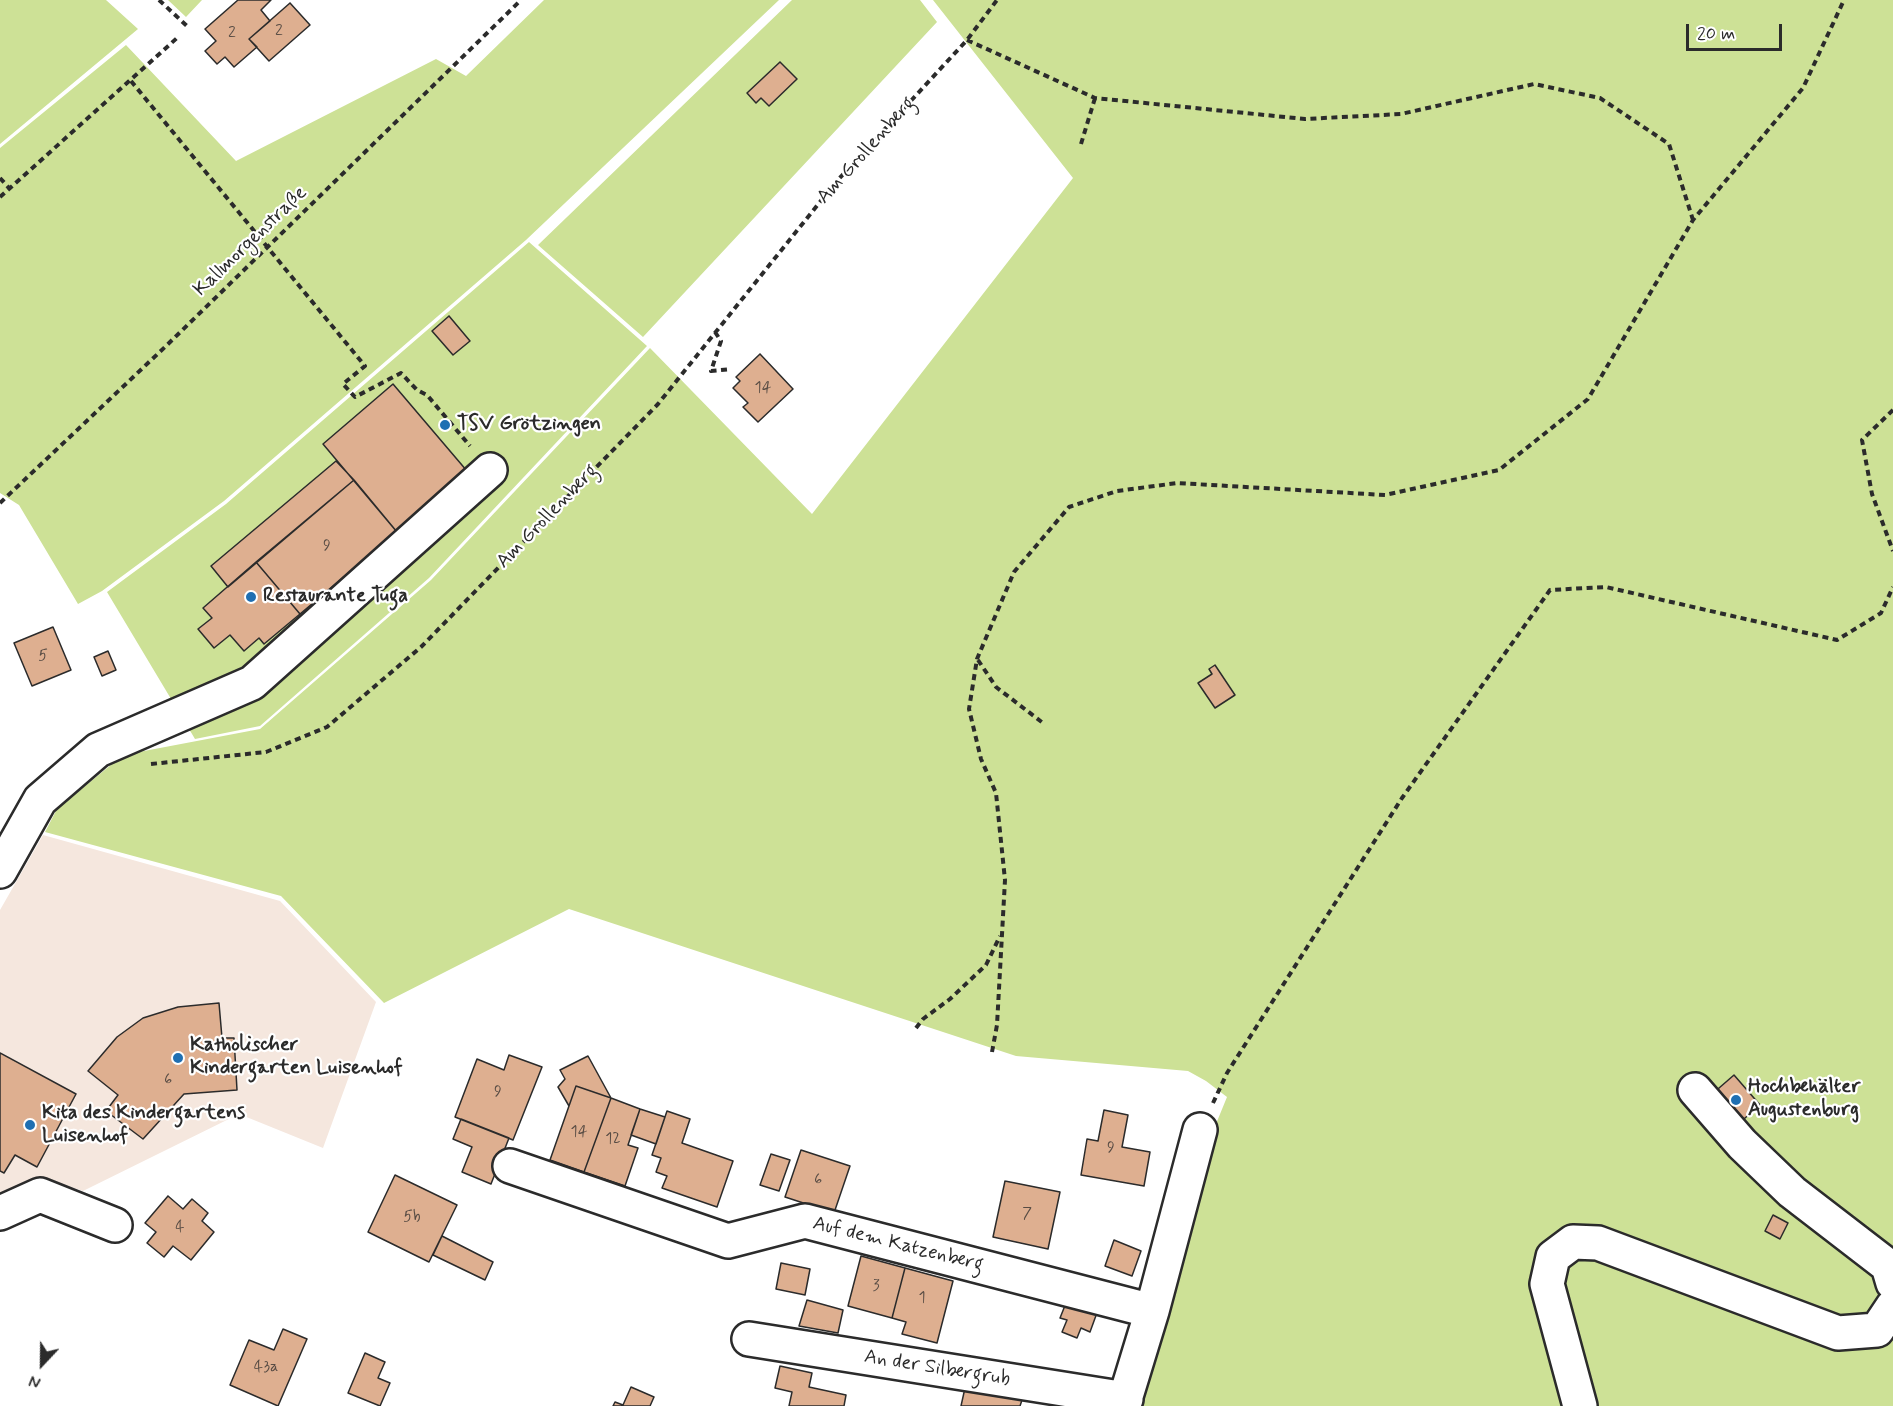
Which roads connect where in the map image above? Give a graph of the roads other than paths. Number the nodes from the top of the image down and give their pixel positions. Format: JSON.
{"nodes":[{"id":1,"x":490,"y":470,"type":"road end"},
{"id":2,"x":0,"y":871,"type":"edge"},
{"id":3,"x":1695,"y":1090,"type":"dead end"},
{"id":4,"x":1200,"y":1130,"type":"road end"},
{"id":5,"x":510,"y":1166,"type":"dead end"},
{"id":6,"x":0,"y":1214,"type":"edge"},
{"id":7,"x":115,"y":1225,"type":"dead end"},
{"id":8,"x":1893,"y":1283,"type":"edge"},
{"id":9,"x":1893,"y":1306,"type":"edge"},
{"id":10,"x":1152,"y":1311,"type":"junction"},
{"id":11,"x":749,"y":1339,"type":"dead end"},
{"id":12,"x":1125,"y":1402,"type":"edge"},
{"id":13,"x":1580,"y":1406,"type":"edge"}],
"edges":[{"from":1,"to":2,"type":"street"},
{"from":3,"to":8,"type":"street"},
{"from":4,"to":10,"type":"street","name":"An der Silbergrub"},
{"from":5,"to":10,"type":"street","name":"Auf dem Katzenberg"},
{"from":6,"to":7,"type":"street"},
{"from":9,"to":13,"type":"street"},
{"from":10,"to":12,"type":"street","name":"An der Silbergrub"},
{"from":11,"to":12,"type":"street","name":"An der Silbergrub"}]}
